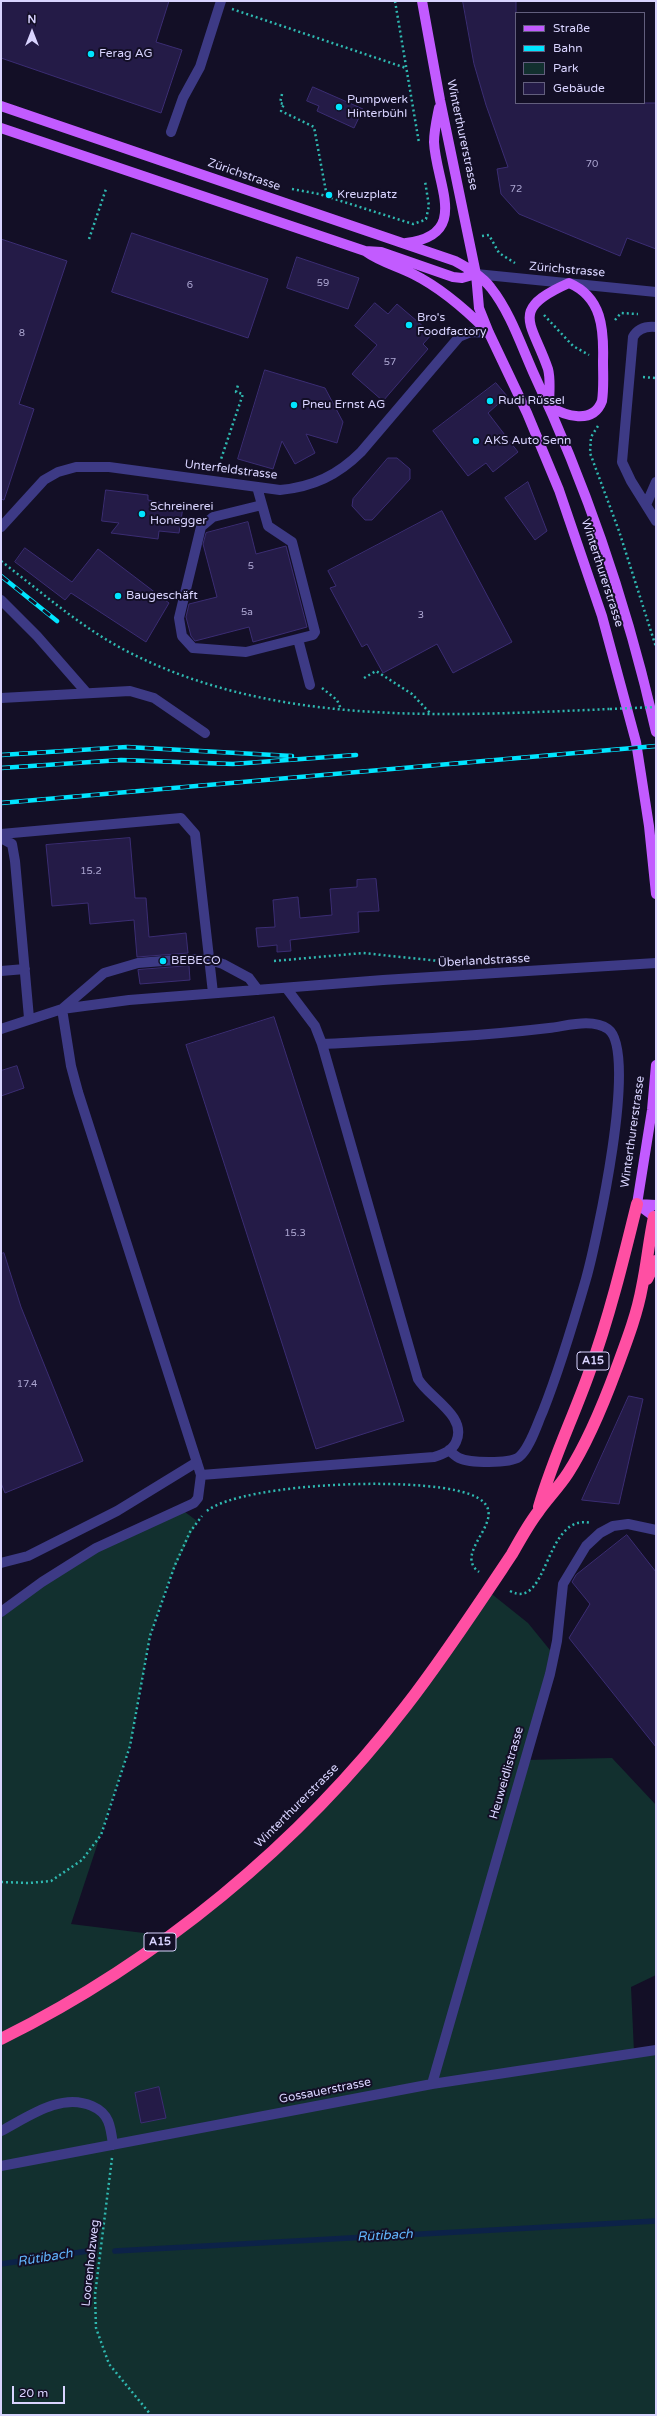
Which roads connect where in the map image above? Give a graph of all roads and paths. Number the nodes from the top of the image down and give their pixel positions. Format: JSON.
{"nodes":[{"id":1,"x":210,"y":1,"type":"edge"},
{"id":2,"x":396,"y":1,"type":"edge"},
{"id":3,"x":422,"y":1,"type":"edge"},
{"id":4,"x":221,"y":3,"type":"edge"},
{"id":5,"x":406,"y":68,"type":"junction"},
{"id":6,"x":282,"y":94,"type":"dead end"},
{"id":7,"x":440,"y":100,"type":"junction"},
{"id":8,"x":1,"y":106,"type":"edge"},
{"id":9,"x":1,"y":128,"type":"edge"},
{"id":10,"x":171,"y":132,"type":"dead end"},
{"id":11,"x":420,"y":150,"type":"dead end"},
{"id":12,"x":424,"y":173,"type":"dead end"},
{"id":13,"x":106,"y":189,"type":"dead end"},
{"id":14,"x":326,"y":196,"type":"dead end"},
{"id":15,"x":426,"y":219,"type":"dead end"},
{"id":16,"x":489,"y":235,"type":"dead end"},
{"id":17,"x":89,"y":239,"type":"dead end"},
{"id":18,"x":405,"y":243,"type":"junction"},
{"id":19,"x":365,"y":251,"type":"junction"},
{"id":20,"x":515,"y":263,"type":"dead end"},
{"id":21,"x":476,"y":274,"type":"junction"},
{"id":22,"x":569,"y":283,"type":"junction"},
{"id":23,"x":656,"y":292,"type":"edge"},
{"id":24,"x":544,"y":315,"type":"dead end"},
{"id":25,"x":656,"y":327,"type":"edge"},
{"id":26,"x":489,"y":333,"type":"junction"},
{"id":27,"x":604,"y":356,"type":"junction"},
{"id":28,"x":238,"y":385,"type":"dead end"},
{"id":29,"x":549,"y":406,"type":"junction"},
{"id":30,"x":600,"y":424,"type":"dead end"},
{"id":31,"x":214,"y":481,"type":"junction"},
{"id":32,"x":656,"y":482,"type":"edge"},
{"id":33,"x":257,"y":487,"type":"junction"},
{"id":34,"x":262,"y":505,"type":"junction"},
{"id":35,"x":646,"y":505,"type":"junction"},
{"id":36,"x":656,"y":521,"type":"edge"},
{"id":37,"x":1,"y":527,"type":"edge"},
{"id":38,"x":1,"y":600,"type":"edge"},
{"id":39,"x":298,"y":639,"type":"junction"},
{"id":40,"x":656,"y":647,"type":"edge"},
{"id":41,"x":364,"y":678,"type":"dead end"},
{"id":42,"x":310,"y":685,"type":"joint"},
{"id":43,"x":86,"y":692,"type":"junction"},
{"id":44,"x":1,"y":698,"type":"edge"},
{"id":45,"x":656,"y":707,"type":"edge"},
{"id":46,"x":341,"y":709,"type":"dead end"},
{"id":47,"x":610,"y":709,"type":"dead end"},
{"id":48,"x":430,"y":713,"type":"dead end"},
{"id":49,"x":656,"y":732,"type":"edge"},
{"id":50,"x":205,"y":733,"type":"dead end"},
{"id":51,"x":1,"y":834,"type":"edge"},
{"id":52,"x":1,"y":838,"type":"edge"},
{"id":53,"x":656,"y":894,"type":"edge"},
{"id":54,"x":210,"y":960,"type":"junction"},
{"id":55,"x":274,"y":961,"type":"dead end"},
{"id":56,"x":445,"y":961,"type":"dead end"},
{"id":57,"x":656,"y":963,"type":"edge"},
{"id":58,"x":25,"y":969,"type":"junction"},
{"id":59,"x":1,"y":971,"type":"edge"},
{"id":60,"x":287,"y":989,"type":"junction"},
{"id":61,"x":258,"y":990,"type":"junction"},
{"id":62,"x":214,"y":993,"type":"junction"},
{"id":63,"x":62,"y":1009,"type":"junction"},
{"id":64,"x":29,"y":1018,"type":"junction"},
{"id":65,"x":1,"y":1029,"type":"edge"},
{"id":66,"x":322,"y":1044,"type":"junction"},
{"id":67,"x":656,"y":1065,"type":"edge"},
{"id":68,"x":636,"y":1204,"type":"junction"},
{"id":69,"x":656,"y":1211,"type":"edge"},
{"id":70,"x":656,"y":1261,"type":"edge"},
{"id":71,"x":642,"y":1287,"type":"junction"},
{"id":72,"x":450,"y":1450,"type":"junction"},
{"id":73,"x":197,"y":1462,"type":"junction"},
{"id":74,"x":201,"y":1475,"type":"junction"},
{"id":75,"x":536,"y":1514,"type":"junction"},
{"id":76,"x":609,"y":1528,"type":"junction"},
{"id":77,"x":656,"y":1530,"type":"edge"},
{"id":78,"x":1,"y":1563,"type":"edge"},
{"id":79,"x":479,"y":1572,"type":"dead end"},
{"id":80,"x":510,"y":1591,"type":"dead end"},
{"id":81,"x":1,"y":1612,"type":"edge"},
{"id":82,"x":1,"y":1882,"type":"edge"},
{"id":83,"x":1,"y":2039,"type":"edge"},
{"id":84,"x":656,"y":2050,"type":"edge"},
{"id":85,"x":432,"y":2084,"type":"junction"},
{"id":86,"x":1,"y":2131,"type":"edge"},
{"id":87,"x":113,"y":2145,"type":"junction"},
{"id":88,"x":1,"y":2166,"type":"edge"},
{"id":89,"x":151,"y":2415,"type":"edge"}],
"edges":[{"from":1,"to":4,"type":"street"},
{"from":2,"to":5,"type":"path"},
{"from":3,"to":7,"type":"main road","name":"Winterthurerstrasse"},
{"from":4,"to":5,"type":"path"},
{"from":4,"to":10,"type":"street"},
{"from":5,"to":11,"type":"path"},
{"from":6,"to":14,"type":"path"},
{"from":7,"to":18,"type":"main road"},
{"from":7,"to":21,"type":"main road","name":"Winterthurerstrasse"},
{"from":8,"to":18,"type":"main road","name":"Zürichstrasse"},
{"from":9,"to":19,"type":"main road","name":"Zürichstrasse"},
{"from":12,"to":15,"type":"path"},
{"from":13,"to":17,"type":"path"},
{"from":16,"to":20,"type":"path"},
{"from":18,"to":21,"type":"main road","name":"Zürichstrasse"},
{"from":19,"to":21,"type":"main road","name":"Zürichstrasse"},
{"from":19,"to":26,"type":"main road"},
{"from":21,"to":22,"type":"street","name":"Zürichstrasse"},
{"from":21,"to":26,"type":"main road","name":"Winterthurerstrasse"},
{"from":21,"to":29,"type":"main road","name":"Winterthurerstrasse"},
{"from":22,"to":23,"type":"street","name":"Zürichstrasse"},
{"from":22,"to":27,"type":"main road"},
{"from":22,"to":29,"type":"main road"},
{"from":24,"to":27,"type":"path"},
{"from":25,"to":35,"type":"street"},
{"from":26,"to":33,"type":"street","name":"Unterfeldstrasse"},
{"from":26,"to":53,"type":"main road","name":"Winterthurerstrasse"},
{"from":27,"to":29,"type":"main road"},
{"from":28,"to":31,"type":"path"},
{"from":29,"to":49,"type":"main road","name":"Winterthurerstrasse"},
{"from":30,"to":40,"type":"path"},
{"from":31,"to":33,"type":"street","name":"Unterfeldstrasse"},
{"from":31,"to":37,"type":"street","name":"Unterfeldstrasse"},
{"from":32,"to":35,"type":"street"},
{"from":33,"to":34,"type":"street"},
{"from":34,"to":39,"type":"street"},
{"from":34,"to":39,"type":"street"},
{"from":35,"to":36,"type":"street"},
{"from":38,"to":43,"type":"street"},
{"from":39,"to":42,"type":"street"},
{"from":41,"to":48,"type":"path"},
{"from":42,"to":46,"type":"path"},
{"from":43,"to":44,"type":"street"},
{"from":43,"to":50,"type":"street"},
{"from":45,"to":47,"type":"path","bridge":true},
{"from":51,"to":54,"type":"street"},
{"from":52,"to":58,"type":"street"},
{"from":54,"to":61,"type":"street"},
{"from":54,"to":62,"type":"street"},
{"from":54,"to":63,"type":"street"},
{"from":55,"to":56,"type":"path"},
{"from":57,"to":60,"type":"street","name":"Überlandstrasse"},
{"from":58,"to":59,"type":"street"},
{"from":58,"to":64,"type":"street"},
{"from":60,"to":61,"type":"street","name":"Überlandstrasse"},
{"from":60,"to":66,"type":"street"},
{"from":61,"to":62,"type":"street","name":"Überlandstrasse"},
{"from":62,"to":63,"type":"street","name":"Überlandstrasse"},
{"from":63,"to":64,"type":"street","name":"Überlandstrasse"},
{"from":63,"to":73,"type":"street"},
{"from":64,"to":65,"type":"street","name":"Überlandstrasse"},
{"from":66,"to":72,"type":"street"},
{"from":66,"to":72,"type":"street"},
{"from":67,"to":68,"type":"main road","name":"Winterthurerstrasse"},
{"from":68,"to":69,"type":"main road"},
{"from":68,"to":75,"type":"highway","number":"A15"},
{"from":69,"to":71,"type":"highway","number":"A15"},
{"from":70,"to":71,"type":"highway"},
{"from":71,"to":75,"type":"highway","number":"A15"},
{"from":72,"to":74,"type":"street"},
{"from":73,"to":74,"type":"street"},
{"from":73,"to":78,"type":"street"},
{"from":74,"to":81,"type":"street"},
{"from":75,"to":83,"type":"highway","name":"Winterthurerstrasse","number":"A15"},
{"from":76,"to":77,"type":"street","name":"Heuweidlistrasse"},
{"from":76,"to":80,"type":"path"},
{"from":76,"to":85,"type":"street","name":"Heuweidlistrasse"},
{"from":79,"to":82,"type":"path"},
{"from":84,"to":85,"type":"street","name":"Gossauerstrasse"},
{"from":85,"to":87,"type":"street","name":"Gossauerstrasse"},
{"from":86,"to":87,"type":"street"},
{"from":87,"to":88,"type":"street","name":"Gossauerstrasse"},
{"from":87,"to":89,"type":"path","name":"Loorenholzweg"}]}
